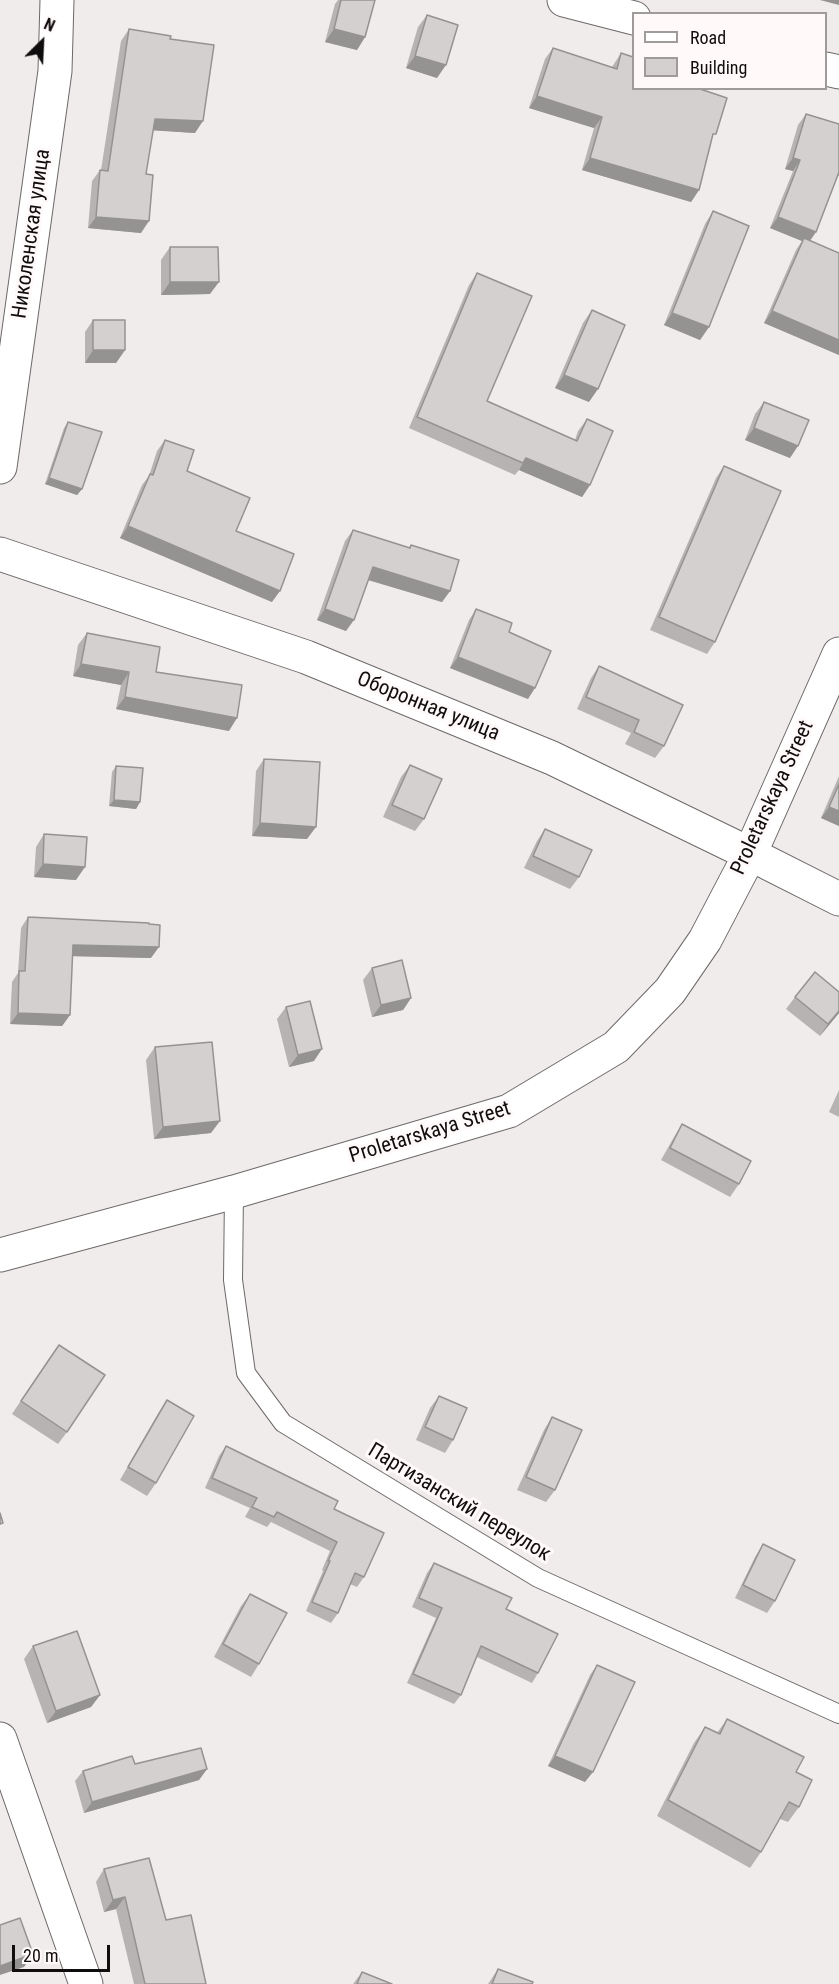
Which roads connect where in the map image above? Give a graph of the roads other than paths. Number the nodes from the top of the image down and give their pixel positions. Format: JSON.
{"nodes":[{"id":1,"x":57,"y":0,"type":"edge"},
{"id":2,"x":564,"y":0,"type":"edge"},
{"id":3,"x":632,"y":18,"type":"edge"},
{"id":4,"x":0,"y":467,"type":"edge"},
{"id":5,"x":0,"y":554,"type":"edge"},
{"id":6,"x":839,"y":654,"type":"edge"},
{"id":7,"x":750,"y":854,"type":"junction"},
{"id":8,"x":839,"y":899,"type":"edge"},
{"id":9,"x":234,"y":1192,"type":"junction"},
{"id":10,"x":0,"y":1255,"type":"edge"},
{"id":11,"x":839,"y":1714,"type":"edge"},
{"id":12,"x":0,"y":1739,"type":"edge"},
{"id":13,"x":86,"y":1984,"type":"edge"}],
"edges":[{"from":1,"to":4,"type":"street","name":"Николенская улица"},
{"from":2,"to":3,"type":"street"},
{"from":5,"to":7,"type":"street","name":"Оборонная улица"},
{"from":6,"to":7,"type":"street","name":"Proletarskaya Street"},
{"from":7,"to":8,"type":"street","name":"Оборонная улица"},
{"from":7,"to":9,"type":"street","name":"Proletarskaya Street"},
{"from":9,"to":10,"type":"street","name":"Proletarskaya Street"},
{"from":9,"to":11,"type":"lane","name":"Партизанский переулок"},
{"from":12,"to":13,"type":"street"}]}
